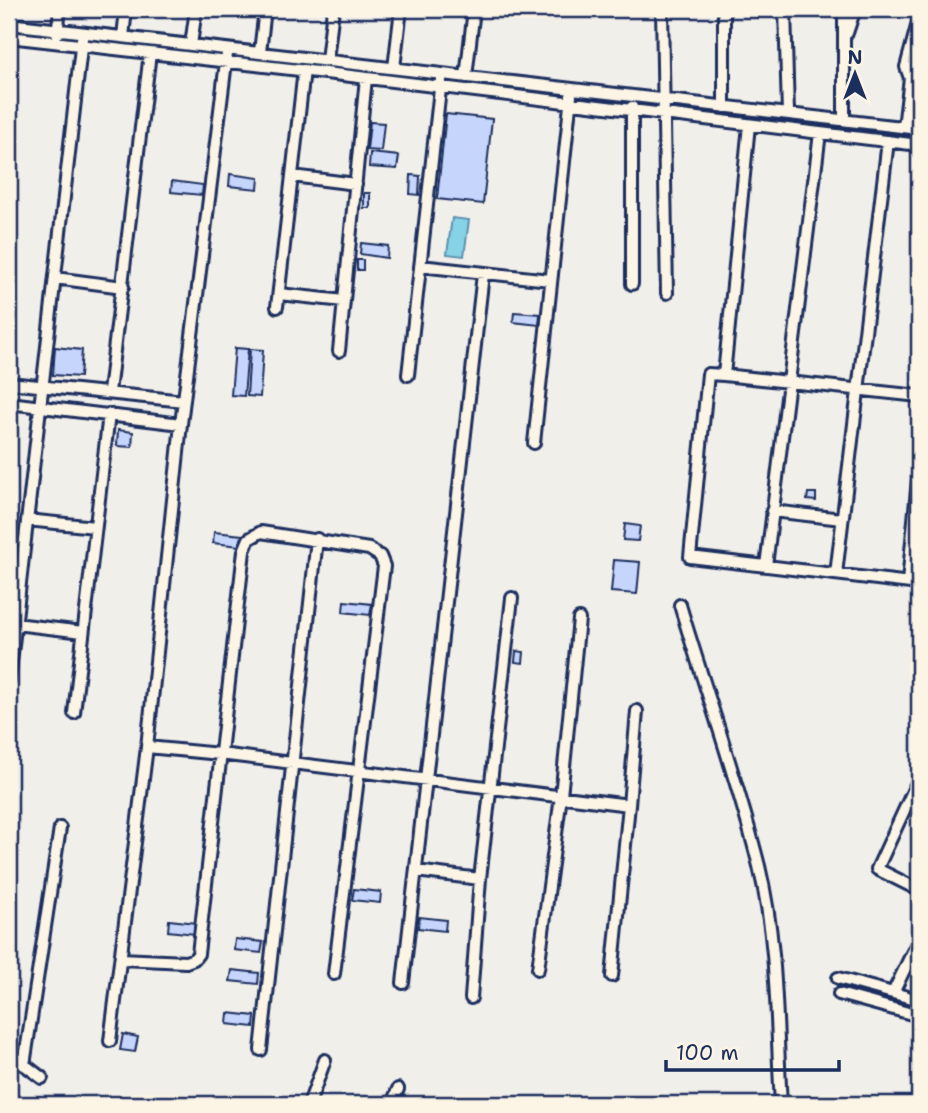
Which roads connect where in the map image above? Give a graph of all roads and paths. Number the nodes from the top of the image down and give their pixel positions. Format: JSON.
{"nodes":[{"id":1,"x":60,"y":9,"type":"edge"},
{"id":2,"x":126,"y":9,"type":"edge"},
{"id":3,"x":196,"y":9,"type":"edge"},
{"id":4,"x":264,"y":9,"type":"edge"},
{"id":5,"x":332,"y":9,"type":"edge"},
{"id":6,"x":401,"y":9,"type":"edge"},
{"id":7,"x":474,"y":9,"type":"edge"},
{"id":8,"x":662,"y":9,"type":"edge"},
{"id":9,"x":724,"y":9,"type":"edge"},
{"id":10,"x":785,"y":9,"type":"edge"},
{"id":11,"x":844,"y":9,"type":"edge"},
{"id":12,"x":855,"y":9,"type":"edge"},
{"id":13,"x":919,"y":19,"type":"edge"},
{"id":14,"x":9,"y":24,"type":"edge"},
{"id":15,"x":58,"y":30,"type":"junction"},
{"id":16,"x":82,"y":33,"type":"junction"},
{"id":17,"x":9,"y":37,"type":"edge"},
{"id":18,"x":123,"y":37,"type":"junction"},
{"id":19,"x":844,"y":40,"type":"junction"},
{"id":20,"x":56,"y":43,"type":"junction"},
{"id":21,"x":191,"y":44,"type":"junction"},
{"id":22,"x":81,"y":45,"type":"junction"},
{"id":23,"x":228,"y":49,"type":"junction"},
{"id":24,"x":260,"y":52,"type":"junction"},
{"id":25,"x":149,"y":53,"type":"junction"},
{"id":26,"x":327,"y":60,"type":"junction"},
{"id":27,"x":226,"y":61,"type":"junction"},
{"id":28,"x":394,"y":68,"type":"junction"},
{"id":29,"x":304,"y":70,"type":"junction"},
{"id":30,"x":441,"y":74,"type":"junction"},
{"id":31,"x":466,"y":77,"type":"junction"},
{"id":32,"x":366,"y":78,"type":"junction"},
{"id":33,"x":440,"y":87,"type":"junction"},
{"id":34,"x":572,"y":89,"type":"junction"},
{"id":35,"x":633,"y":97,"type":"junction"},
{"id":36,"x":664,"y":101,"type":"junction"},
{"id":37,"x":570,"y":102,"type":"junction"},
{"id":38,"x":724,"y":107,"type":"junction"},
{"id":39,"x":632,"y":111,"type":"junction"},
{"id":40,"x":789,"y":113,"type":"junction"},
{"id":41,"x":664,"y":114,"type":"junction"},
{"id":42,"x":844,"y":120,"type":"junction"},
{"id":43,"x":749,"y":125,"type":"junction"},
{"id":44,"x":904,"y":127,"type":"junction"},
{"id":45,"x":919,"y":129,"type":"edge"},
{"id":46,"x":820,"y":133,"type":"junction"},
{"id":47,"x":888,"y":141,"type":"junction"},
{"id":48,"x":919,"y":145,"type":"edge"},
{"id":49,"x":292,"y":176,"type":"junction"},
{"id":50,"x":356,"y":184,"type":"junction"},
{"id":51,"x":420,"y":266,"type":"junction"},
{"id":52,"x":483,"y":274,"type":"junction"},
{"id":53,"x":55,"y":278,"type":"junction"},
{"id":54,"x":550,"y":280,"type":"junction"},
{"id":55,"x":632,"y":284,"type":"dead end"},
{"id":56,"x":123,"y":287,"type":"junction"},
{"id":57,"x":667,"y":293,"type":"dead end"},
{"id":58,"x":279,"y":294,"type":"junction"},
{"id":59,"x":344,"y":301,"type":"junction"},
{"id":60,"x":277,"y":307,"type":"dead end"},
{"id":61,"x":339,"y":351,"type":"dead end"},
{"id":62,"x":408,"y":375,"type":"dead end"},
{"id":63,"x":724,"y":375,"type":"junction"},
{"id":64,"x":788,"y":382,"type":"junction"},
{"id":65,"x":9,"y":383,"type":"edge"},
{"id":66,"x":42,"y":387,"type":"junction"},
{"id":67,"x":857,"y":390,"type":"junction"},
{"id":68,"x":109,"y":393,"type":"junction"},
{"id":69,"x":919,"y":396,"type":"edge"},
{"id":70,"x":184,"y":401,"type":"junction"},
{"id":71,"x":9,"y":403,"type":"edge"},
{"id":72,"x":39,"y":407,"type":"junction"},
{"id":73,"x":109,"y":414,"type":"junction"},
{"id":74,"x":181,"y":424,"type":"junction"},
{"id":75,"x":534,"y":443,"type":"dead end"},
{"id":76,"x":919,"y":469,"type":"edge"},
{"id":77,"x":772,"y":511,"type":"junction"},
{"id":78,"x":842,"y":519,"type":"junction"},
{"id":79,"x":27,"y":520,"type":"junction"},
{"id":80,"x":95,"y":527,"type":"junction"},
{"id":81,"x":317,"y":539,"type":"junction"},
{"id":82,"x":766,"y":566,"type":"junction"},
{"id":83,"x":836,"y":574,"type":"junction"},
{"id":84,"x":913,"y":583,"type":"edge"},
{"id":85,"x":512,"y":598,"type":"dead end"},
{"id":86,"x":680,"y":605,"type":"dead end"},
{"id":87,"x":579,"y":619,"type":"dead end"},
{"id":88,"x":15,"y":624,"type":"junction"},
{"id":89,"x":83,"y":632,"type":"junction"},
{"id":90,"x":9,"y":680,"type":"edge"},
{"id":91,"x":638,"y":711,"type":"dead end"},
{"id":92,"x":74,"y":713,"type":"dead end"},
{"id":93,"x":147,"y":747,"type":"junction"},
{"id":94,"x":220,"y":754,"type":"junction"},
{"id":95,"x":292,"y":763,"type":"junction"},
{"id":96,"x":358,"y":771,"type":"junction"},
{"id":97,"x":919,"y":778,"type":"edge"},
{"id":98,"x":427,"y":780,"type":"junction"},
{"id":99,"x":491,"y":788,"type":"junction"},
{"id":100,"x":561,"y":796,"type":"junction"},
{"id":101,"x":629,"y":805,"type":"junction"},
{"id":102,"x":60,"y":828,"type":"dead end"},
{"id":103,"x":416,"y":871,"type":"junction"},
{"id":104,"x":480,"y":879,"type":"junction"},
{"id":105,"x":919,"y":890,"type":"edge"},
{"id":106,"x":919,"y":939,"type":"edge"},
{"id":107,"x":121,"y":959,"type":"junction"},
{"id":108,"x":538,"y":969,"type":"dead end"},
{"id":109,"x":334,"y":974,"type":"dead end"},
{"id":110,"x":612,"y":976,"type":"dead end"},
{"id":111,"x":838,"y":978,"type":"dead end"},
{"id":112,"x":403,"y":983,"type":"dead end"},
{"id":113,"x":893,"y":993,"type":"junction"},
{"id":114,"x":839,"y":994,"type":"dead end"},
{"id":115,"x":471,"y":998,"type":"dead end"},
{"id":116,"x":919,"y":1000,"type":"edge"},
{"id":117,"x":919,"y":1016,"type":"edge"},
{"id":118,"x":110,"y":1041,"type":"dead end"},
{"id":119,"x":261,"y":1050,"type":"dead end"},
{"id":120,"x":9,"y":1053,"type":"edge"},
{"id":121,"x":325,"y":1060,"type":"dead end"},
{"id":122,"x":24,"y":1065,"type":"junction"},
{"id":123,"x":42,"y":1078,"type":"dead end"},
{"id":124,"x":398,"y":1088,"type":"dead end"},
{"id":125,"x":309,"y":1104,"type":"edge"},
{"id":126,"x":392,"y":1104,"type":"edge"},
{"id":127,"x":780,"y":1104,"type":"edge"}],
"edges":[{"from":1,"to":15,"type":"street"},
{"from":2,"to":18,"type":"street"},
{"from":3,"to":21,"type":"street"},
{"from":4,"to":24,"type":"street"},
{"from":5,"to":26,"type":"street"},
{"from":6,"to":28,"type":"street"},
{"from":7,"to":31,"type":"street"},
{"from":8,"to":36,"type":"street"},
{"from":9,"to":38,"type":"street"},
{"from":10,"to":40,"type":"street"},
{"from":11,"to":19,"type":"street"},
{"from":12,"to":19,"type":"street"},
{"from":13,"to":44,"type":"street"},
{"from":14,"to":15,"type":"street"},
{"from":15,"to":16,"type":"street"},
{"from":15,"to":20,"type":"street"},
{"from":16,"to":18,"type":"street"},
{"from":16,"to":22,"type":"street"},
{"from":17,"to":20,"type":"street"},
{"from":18,"to":21,"type":"street"},
{"from":19,"to":42,"type":"street"},
{"from":20,"to":22,"type":"street"},
{"from":21,"to":23,"type":"street"},
{"from":22,"to":25,"type":"street"},
{"from":22,"to":53,"type":"street"},
{"from":23,"to":24,"type":"street"},
{"from":23,"to":27,"type":"street"},
{"from":24,"to":26,"type":"street"},
{"from":25,"to":27,"type":"street"},
{"from":25,"to":56,"type":"street"},
{"from":26,"to":28,"type":"street"},
{"from":27,"to":29,"type":"street"},
{"from":27,"to":70,"type":"street"},
{"from":28,"to":30,"type":"street"},
{"from":29,"to":32,"type":"street"},
{"from":29,"to":49,"type":"street"},
{"from":30,"to":31,"type":"street"},
{"from":30,"to":33,"type":"street"},
{"from":31,"to":34,"type":"street"},
{"from":32,"to":33,"type":"street"},
{"from":32,"to":50,"type":"street"},
{"from":33,"to":37,"type":"street"},
{"from":33,"to":51,"type":"street"},
{"from":34,"to":35,"type":"street"},
{"from":34,"to":37,"type":"street"},
{"from":35,"to":36,"type":"street"},
{"from":35,"to":39,"type":"street"},
{"from":36,"to":38,"type":"street"},
{"from":36,"to":41,"type":"street"},
{"from":37,"to":39,"type":"street"},
{"from":37,"to":54,"type":"street"},
{"from":38,"to":40,"type":"street"},
{"from":39,"to":41,"type":"street"},
{"from":39,"to":55,"type":"street"},
{"from":40,"to":42,"type":"street"},
{"from":41,"to":43,"type":"street"},
{"from":41,"to":57,"type":"street"},
{"from":42,"to":44,"type":"street"},
{"from":43,"to":46,"type":"street"},
{"from":43,"to":63,"type":"street"},
{"from":44,"to":45,"type":"street"},
{"from":46,"to":47,"type":"street"},
{"from":46,"to":64,"type":"street"},
{"from":47,"to":48,"type":"street"},
{"from":47,"to":67,"type":"street"},
{"from":49,"to":50,"type":"street"},
{"from":49,"to":58,"type":"street"},
{"from":50,"to":59,"type":"street"},
{"from":51,"to":52,"type":"street"},
{"from":51,"to":62,"type":"street"},
{"from":52,"to":54,"type":"street"},
{"from":52,"to":98,"type":"street"},
{"from":53,"to":56,"type":"street"},
{"from":53,"to":66,"type":"street"},
{"from":54,"to":75,"type":"street"},
{"from":56,"to":68,"type":"street"},
{"from":58,"to":59,"type":"street"},
{"from":58,"to":60,"type":"street"},
{"from":59,"to":61,"type":"street"},
{"from":63,"to":64,"type":"street"},
{"from":63,"to":82,"type":"street"},
{"from":64,"to":67,"type":"street"},
{"from":64,"to":77,"type":"street"},
{"from":65,"to":66,"type":"street"},
{"from":66,"to":68,"type":"street"},
{"from":66,"to":72,"type":"street"},
{"from":67,"to":69,"type":"street"},
{"from":67,"to":78,"type":"street"},
{"from":68,"to":70,"type":"street"},
{"from":70,"to":74,"type":"street"},
{"from":71,"to":72,"type":"street"},
{"from":72,"to":73,"type":"street"},
{"from":72,"to":79,"type":"street"},
{"from":73,"to":74,"type":"street"},
{"from":73,"to":80,"type":"street"},
{"from":74,"to":93,"type":"street"},
{"from":76,"to":84,"type":"street"},
{"from":77,"to":78,"type":"street"},
{"from":77,"to":82,"type":"street"},
{"from":78,"to":83,"type":"street"},
{"from":79,"to":80,"type":"street"},
{"from":79,"to":88,"type":"street"},
{"from":80,"to":89,"type":"street"},
{"from":81,"to":94,"type":"street"},
{"from":81,"to":95,"type":"street"},
{"from":81,"to":96,"type":"street"},
{"from":82,"to":83,"type":"street"},
{"from":83,"to":84,"type":"street"},
{"from":85,"to":99,"type":"street"},
{"from":86,"to":127,"type":"street"},
{"from":87,"to":100,"type":"street"},
{"from":88,"to":89,"type":"street"},
{"from":88,"to":90,"type":"street"},
{"from":89,"to":92,"type":"street"},
{"from":91,"to":101,"type":"street"},
{"from":93,"to":94,"type":"street"},
{"from":93,"to":107,"type":"street"},
{"from":94,"to":95,"type":"street"},
{"from":94,"to":107,"type":"street"},
{"from":95,"to":96,"type":"street"},
{"from":95,"to":119,"type":"street"},
{"from":96,"to":98,"type":"street"},
{"from":96,"to":109,"type":"street"},
{"from":97,"to":105,"type":"street"},
{"from":98,"to":99,"type":"street"},
{"from":98,"to":103,"type":"street"},
{"from":99,"to":100,"type":"street"},
{"from":99,"to":104,"type":"street"},
{"from":100,"to":101,"type":"street"},
{"from":100,"to":108,"type":"street"},
{"from":101,"to":110,"type":"street"},
{"from":102,"to":122,"type":"street"},
{"from":103,"to":104,"type":"street"},
{"from":103,"to":112,"type":"street"},
{"from":104,"to":115,"type":"street"},
{"from":106,"to":113,"type":"street"},
{"from":107,"to":118,"type":"street"},
{"from":111,"to":113,"type":"street"},
{"from":113,"to":116,"type":"street"},
{"from":114,"to":117,"type":"street"},
{"from":120,"to":122,"type":"street"},
{"from":121,"to":125,"type":"street"},
{"from":122,"to":123,"type":"street"},
{"from":124,"to":126,"type":"street"}]}
